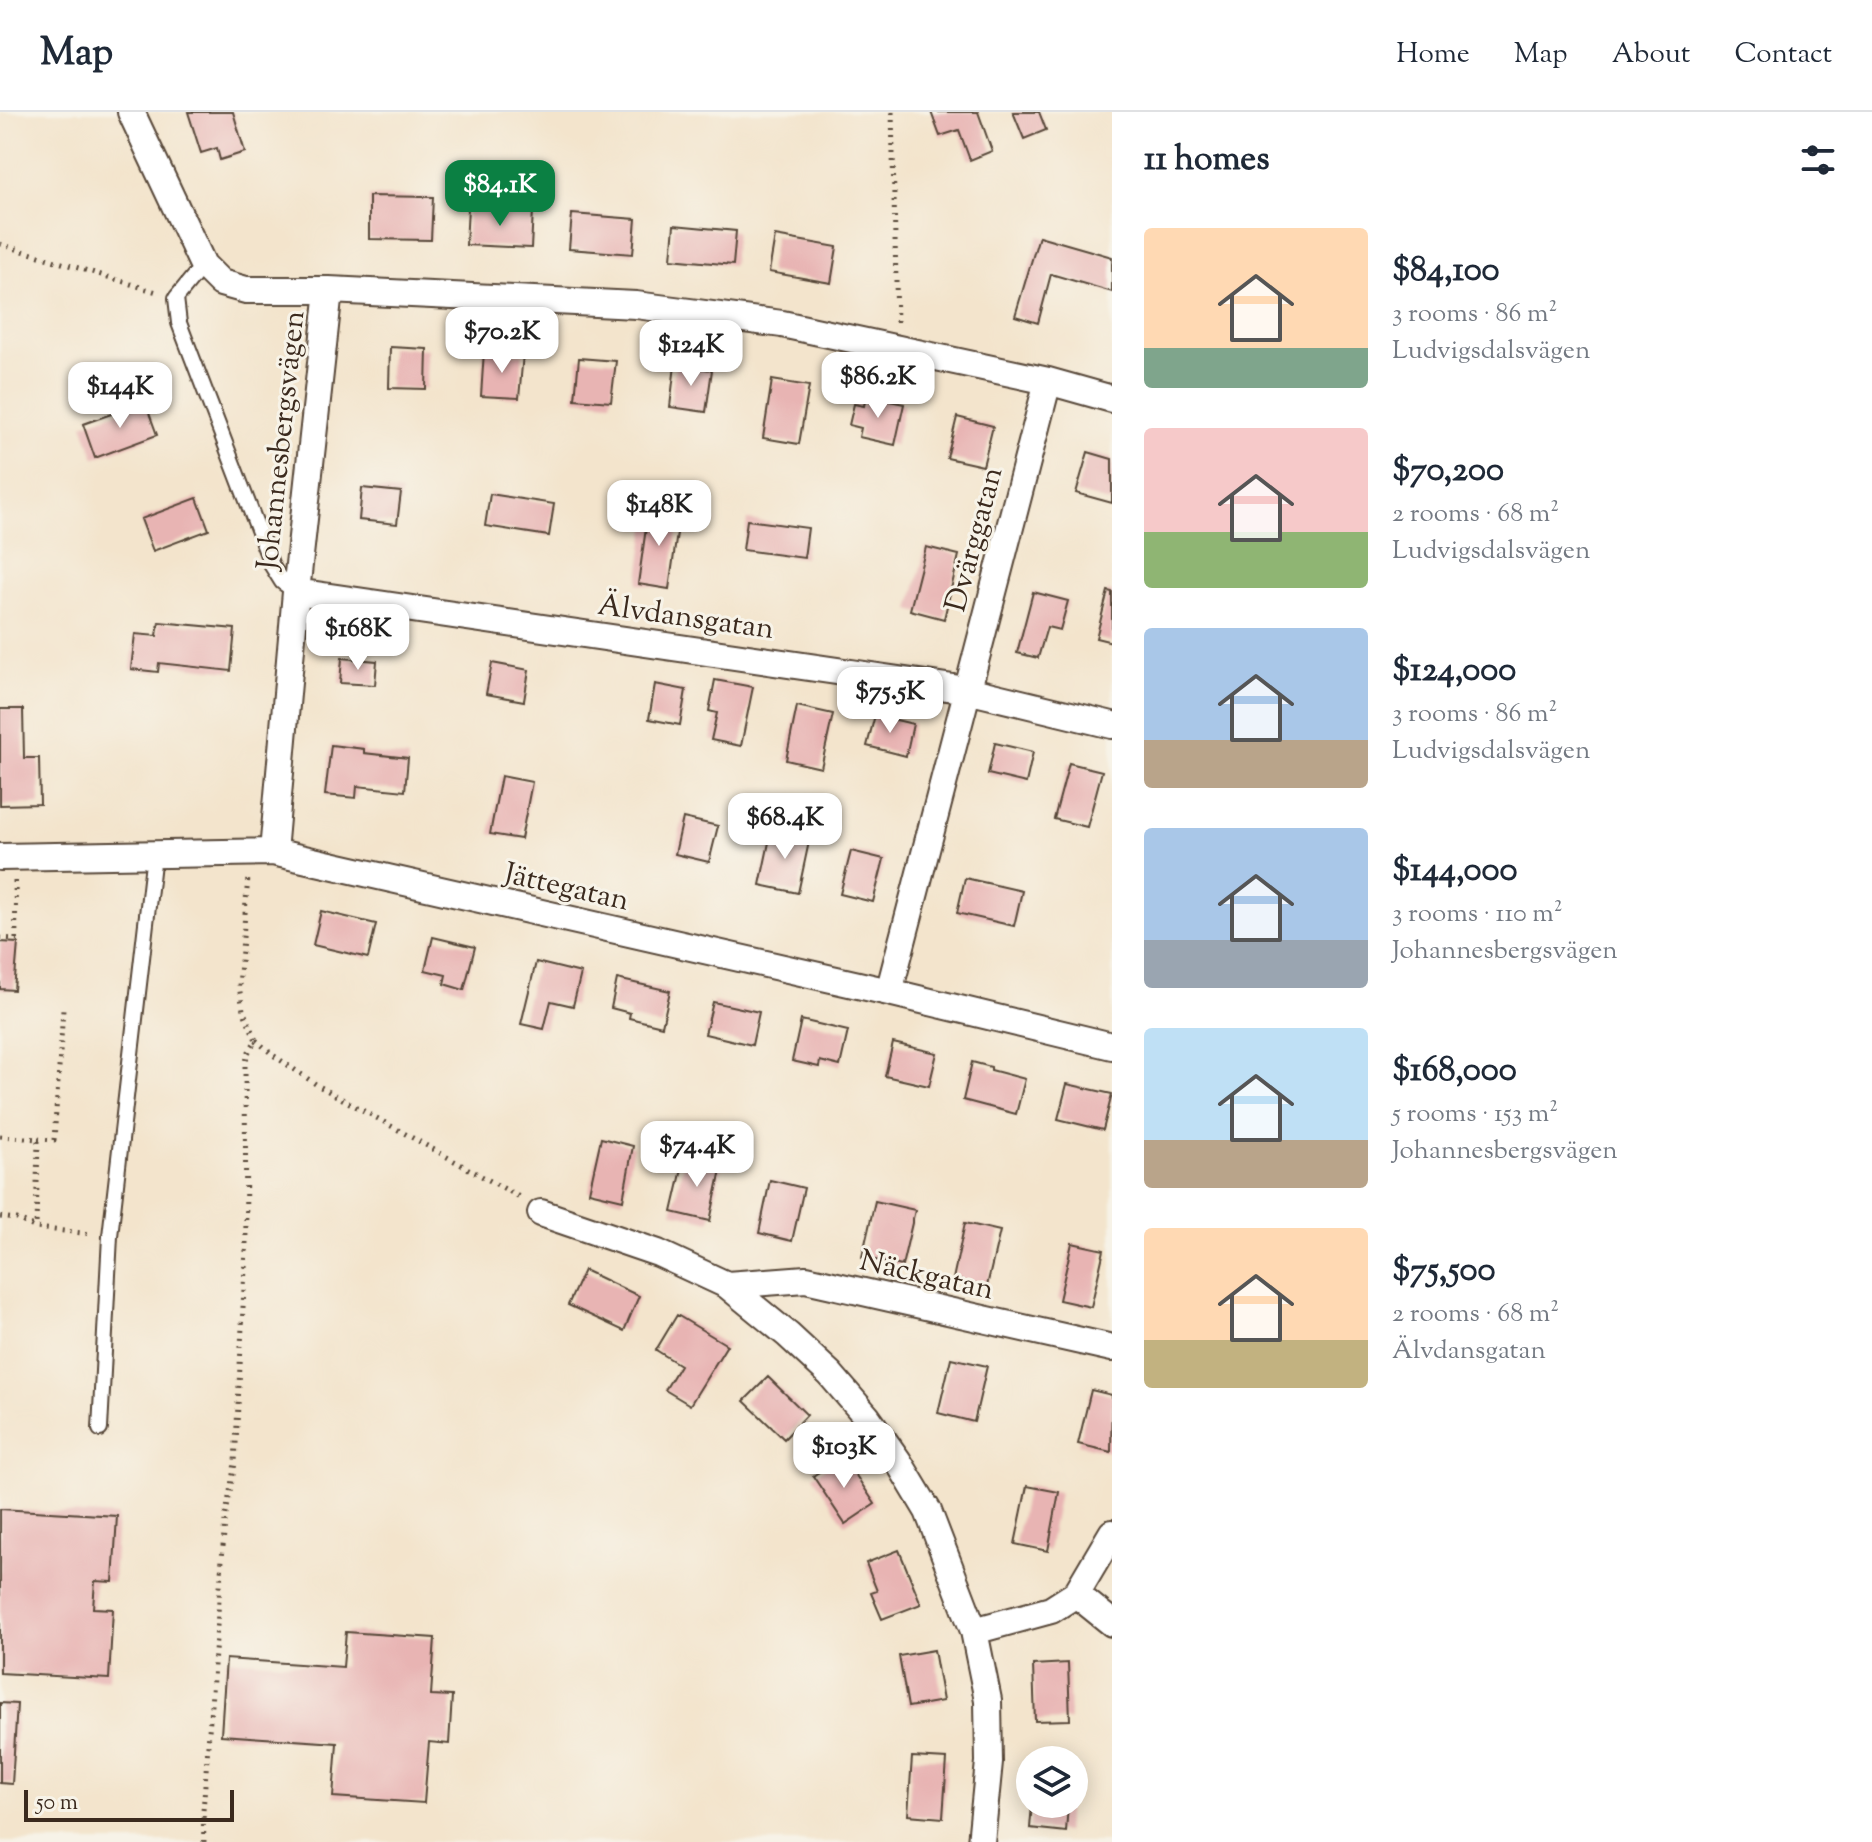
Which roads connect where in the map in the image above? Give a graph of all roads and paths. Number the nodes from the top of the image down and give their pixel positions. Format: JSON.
{"nodes":[{"id":1,"x":131,"y":112,"type":"edge"},
{"id":2,"x":892,"y":112,"type":"edge"},
{"id":3,"x":0,"y":244,"type":"edge"},
{"id":4,"x":203,"y":265,"type":"junction"},
{"id":5,"x":329,"y":290,"type":"junction"},
{"id":6,"x":176,"y":298,"type":"junction"},
{"id":7,"x":898,"y":349,"type":"junction"},
{"id":8,"x":1048,"y":381,"type":"junction"},
{"id":9,"x":1112,"y":399,"type":"edge"},
{"id":10,"x":296,"y":592,"type":"junction"},
{"id":11,"x":967,"y":690,"type":"junction"},
{"id":12,"x":1112,"y":725,"type":"edge"},
{"id":13,"x":261,"y":852,"type":"junction"},
{"id":14,"x":154,"y":854,"type":"junction"},
{"id":15,"x":7,"y":857,"type":"edge"},
{"id":16,"x":0,"y":938,"type":"edge"},
{"id":17,"x":889,"y":992,"type":"junction"},
{"id":18,"x":63,"y":1010,"type":"dead end"},
{"id":19,"x":256,"y":1040,"type":"junction"},
{"id":20,"x":1112,"y":1046,"type":"edge"},
{"id":21,"x":0,"y":1136,"type":"edge"},
{"id":22,"x":38,"y":1139,"type":"junction"},
{"id":23,"x":541,"y":1213,"type":"joint"},
{"id":24,"x":0,"y":1217,"type":"edge"},
{"id":25,"x":36,"y":1228,"type":"junction"},
{"id":26,"x":110,"y":1236,"type":"junction"},
{"id":27,"x":727,"y":1285,"type":"junction"},
{"id":28,"x":1112,"y":1348,"type":"edge"},
{"id":29,"x":100,"y":1429,"type":"dead end"},
{"id":30,"x":1112,"y":1533,"type":"edge"},
{"id":31,"x":1076,"y":1594,"type":"junction"},
{"id":32,"x":1112,"y":1623,"type":"edge"},
{"id":33,"x":974,"y":1631,"type":"junction"},
{"id":34,"x":204,"y":1842,"type":"edge"},
{"id":35,"x":981,"y":1842,"type":"edge"}],
"edges":[{"from":1,"to":4,"type":"street"},
{"from":2,"to":7,"type":"path"},
{"from":3,"to":6,"type":"path"},
{"from":4,"to":5,"type":"street","name":"Johannesbergsvägen"},
{"from":4,"to":6,"type":"lane"},
{"from":5,"to":7,"type":"street"},
{"from":5,"to":10,"type":"street","name":"Johannesbergsvägen"},
{"from":6,"to":10,"type":"lane"},
{"from":7,"to":8,"type":"street"},
{"from":8,"to":9,"type":"street"},
{"from":8,"to":11,"type":"street","name":"Dvärggatan"},
{"from":10,"to":11,"type":"street","name":"Älvdansgatan"},
{"from":10,"to":13,"type":"street","name":"Johannesbergsvägen"},
{"from":11,"to":12,"type":"street","name":"Älvdansgatan"},
{"from":11,"to":17,"type":"street","name":"Dvärggatan"},
{"from":13,"to":14,"type":"street","name":"Jättegatan"},
{"from":13,"to":17,"type":"street","name":"Jättegatan"},
{"from":13,"to":19,"type":"path"},
{"from":14,"to":15,"type":"street","name":"Jättegatan"},
{"from":14,"to":26,"type":"lane"},
{"from":15,"to":16,"type":"path"},
{"from":17,"to":20,"type":"street","name":"Jättegatan"},
{"from":18,"to":22,"type":"path"},
{"from":19,"to":23,"type":"path"},
{"from":19,"to":34,"type":"path"},
{"from":21,"to":22,"type":"path"},
{"from":22,"to":25,"type":"path"},
{"from":23,"to":27,"type":"street"},
{"from":24,"to":25,"type":"path"},
{"from":25,"to":26,"type":"path"},
{"from":26,"to":29,"type":"lane"},
{"from":27,"to":28,"type":"street","name":"Näckgatan"},
{"from":27,"to":33,"type":"street"},
{"from":30,"to":31,"type":"street"},
{"from":31,"to":32,"type":"street"},
{"from":31,"to":33,"type":"street"},
{"from":33,"to":35,"type":"street"}]}
